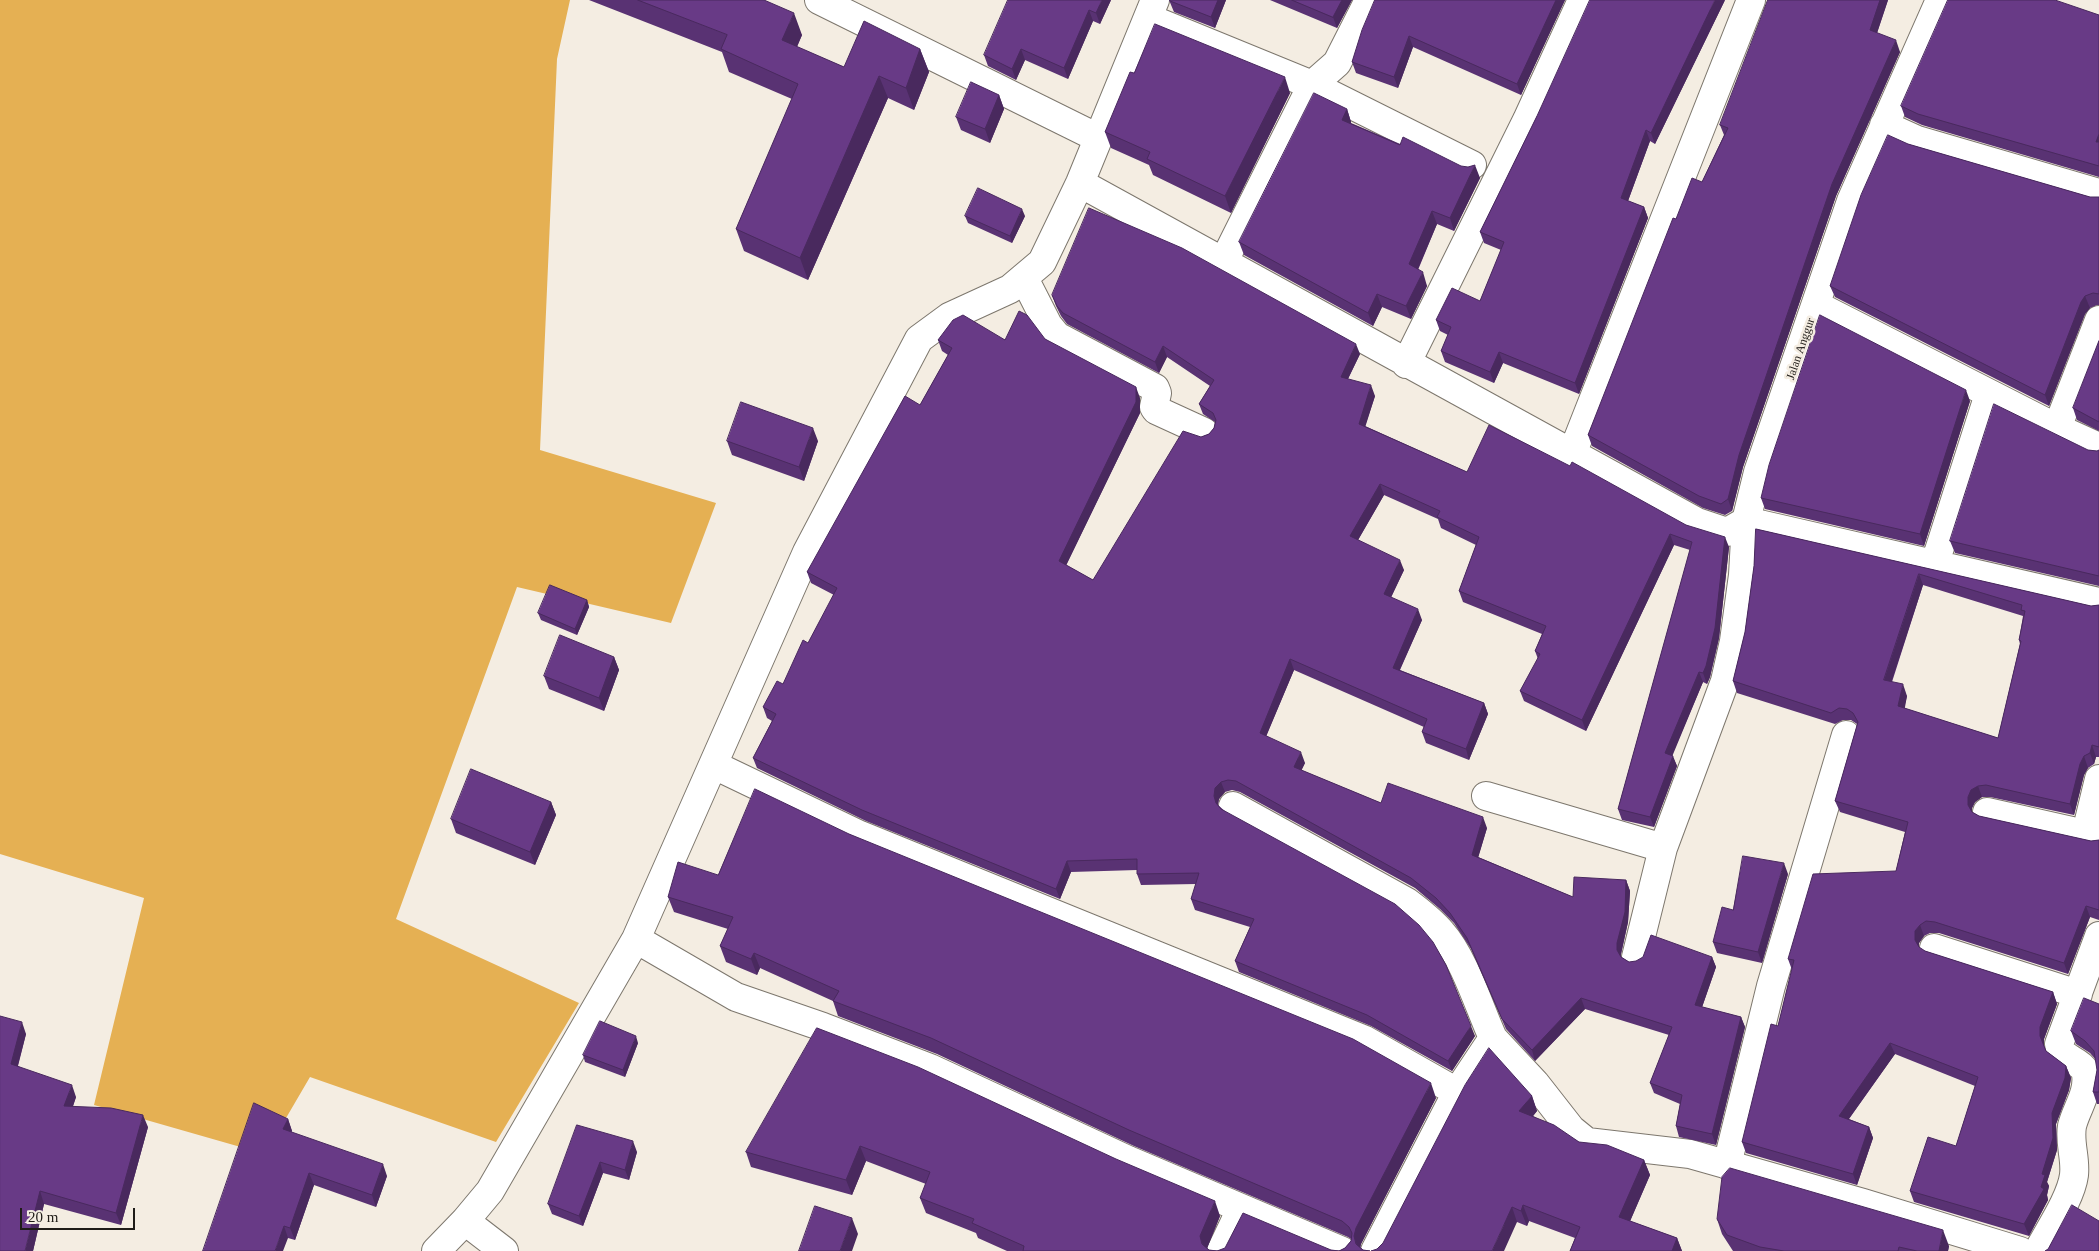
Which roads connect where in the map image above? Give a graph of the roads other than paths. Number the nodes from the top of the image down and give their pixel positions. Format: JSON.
{"nodes":[{"id":1,"x":819,"y":0,"type":"edge"},
{"id":2,"x":1369,"y":0,"type":"edge"},
{"id":3,"x":1582,"y":0,"type":"edge"},
{"id":4,"x":1751,"y":0,"type":"edge"},
{"id":5,"x":1940,"y":0,"type":"edge"},
{"id":6,"x":1152,"y":9,"type":"edge"},
{"id":7,"x":1312,"y":85,"type":"junction"},
{"id":8,"x":1884,"y":125,"type":"junction"},
{"id":9,"x":1098,"y":138,"type":"junction"},
{"id":10,"x":1472,"y":165,"type":"edge"},
{"id":11,"x":1080,"y":183,"type":"junction"},
{"id":12,"x":2099,"y":193,"type":"edge"},
{"id":13,"x":1223,"y":263,"type":"junction"},
{"id":14,"x":1024,"y":278,"type":"junction"},
{"id":15,"x":1816,"y":305,"type":"junction"},
{"id":16,"x":2099,"y":320,"type":"edge"},
{"id":17,"x":1406,"y":364,"type":"junction"},
{"id":18,"x":1990,"y":394,"type":"junction"},
{"id":19,"x":2057,"y":428,"type":"junction"},
{"id":20,"x":1204,"y":432,"type":"dead end"},
{"id":21,"x":2099,"y":447,"type":"edge"},
{"id":22,"x":1572,"y":454,"type":"junction"},
{"id":23,"x":1746,"y":521,"type":"junction"},
{"id":24,"x":1935,"y":563,"type":"junction"},
{"id":25,"x":2099,"y":602,"type":"edge"},
{"id":26,"x":1846,"y":735,"type":"dead end"},
{"id":27,"x":714,"y":765,"type":"junction"},
{"id":28,"x":2099,"y":778,"type":"edge"},
{"id":29,"x":1486,"y":796,"type":"dead end"},
{"id":30,"x":1233,"y":806,"type":"dead end"},
{"id":31,"x":1988,"y":812,"type":"dead end"},
{"id":32,"x":2093,"y":835,"type":"edge"},
{"id":33,"x":1663,"y":848,"type":"junction"},
{"id":34,"x":2099,"y":936,"type":"edge"},
{"id":35,"x":636,"y":939,"type":"junction"},
{"id":36,"x":1934,"y":948,"type":"dead end"},
{"id":37,"x":1636,"y":957,"type":"dead end"},
{"id":38,"x":2078,"y":994,"type":"junction"},
{"id":39,"x":1493,"y":1038,"type":"junction"},
{"id":40,"x":1458,"y":1092,"type":"junction"},
{"id":41,"x":1727,"y":1165,"type":"junction"},
{"id":42,"x":1241,"y":1208,"type":"junction"},
{"id":43,"x":465,"y":1221,"type":"junction"},
{"id":44,"x":436,"y":1251,"type":"edge"},
{"id":45,"x":504,"y":1251,"type":"edge"},
{"id":46,"x":1221,"y":1251,"type":"edge"},
{"id":47,"x":1342,"y":1251,"type":"edge"},
{"id":48,"x":1375,"y":1251,"type":"edge"},
{"id":49,"x":2020,"y":1251,"type":"edge"},
{"id":50,"x":2038,"y":1251,"type":"edge"}],
"edges":[{"from":1,"to":9,"type":"street"},
{"from":2,"to":7,"type":"street"},
{"from":3,"to":17,"type":"street"},
{"from":4,"to":22,"type":"street"},
{"from":5,"to":8,"type":"street","name":"Jalan Anggur"},
{"from":6,"to":7,"type":"street"},
{"from":6,"to":9,"type":"street"},
{"from":7,"to":10,"type":"street"},
{"from":7,"to":13,"type":"street"},
{"from":8,"to":12,"type":"street"},
{"from":8,"to":15,"type":"street","name":"Jalan Anggur"},
{"from":9,"to":11,"type":"street"},
{"from":11,"to":13,"type":"street"},
{"from":11,"to":14,"type":"street"},
{"from":13,"to":17,"type":"street"},
{"from":14,"to":20,"type":"street"},
{"from":14,"to":27,"type":"street"},
{"from":15,"to":18,"type":"street"},
{"from":15,"to":23,"type":"street","name":"Jalan Anggur"},
{"from":16,"to":19,"type":"street"},
{"from":17,"to":22,"type":"street"},
{"from":18,"to":19,"type":"street"},
{"from":18,"to":24,"type":"street"},
{"from":19,"to":21,"type":"street"},
{"from":22,"to":23,"type":"street"},
{"from":23,"to":24,"type":"street"},
{"from":23,"to":33,"type":"street","name":"Jalan Anggur"},
{"from":24,"to":25,"type":"street"},
{"from":26,"to":41,"type":"street"},
{"from":27,"to":35,"type":"street"},
{"from":27,"to":40,"type":"street"},
{"from":28,"to":32,"type":"street"},
{"from":29,"to":33,"type":"street"},
{"from":30,"to":39,"type":"street"},
{"from":31,"to":32,"type":"street"},
{"from":33,"to":37,"type":"street","name":"Jalan Anggur"},
{"from":34,"to":38,"type":"street"},
{"from":35,"to":42,"type":"street"},
{"from":35,"to":43,"type":"street"},
{"from":36,"to":38,"type":"street"},
{"from":38,"to":50,"type":"street"},
{"from":39,"to":40,"type":"street"},
{"from":39,"to":41,"type":"street"},
{"from":40,"to":48,"type":"street"},
{"from":41,"to":49,"type":"street"},
{"from":42,"to":46,"type":"street"},
{"from":42,"to":47,"type":"street"},
{"from":43,"to":44,"type":"street"},
{"from":43,"to":45,"type":"street"}]}
